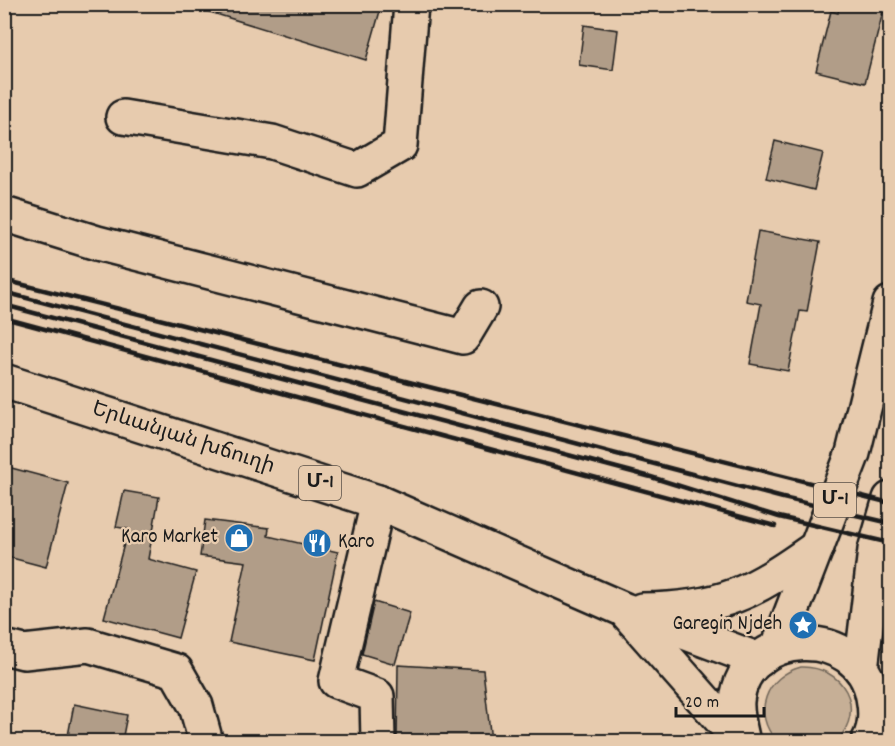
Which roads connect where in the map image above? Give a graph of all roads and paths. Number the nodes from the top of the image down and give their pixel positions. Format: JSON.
{"nodes":[{"id":1,"x":411,"y":4,"type":"edge"},
{"id":2,"x":123,"y":117,"type":"dead end"},
{"id":3,"x":4,"y":214,"type":"edge"},
{"id":4,"x":891,"y":303,"type":"edge"},
{"id":5,"x":481,"y":307,"type":"dead end"},
{"id":6,"x":4,"y":381,"type":"edge"},
{"id":7,"x":891,"y":499,"type":"edge"},
{"id":8,"x":378,"y":502,"type":"junction"},
{"id":9,"x":817,"y":547,"type":"junction"},
{"id":10,"x":625,"y":610,"type":"junction"},
{"id":11,"x":4,"y":647,"type":"edge"},
{"id":12,"x":768,"y":654,"type":"junction"},
{"id":13,"x":861,"y":669,"type":"junction"},
{"id":14,"x":877,"y":739,"type":"edge"},
{"id":15,"x":206,"y":741,"type":"edge"},
{"id":16,"x":378,"y":741,"type":"edge"},
{"id":17,"x":742,"y":741,"type":"edge"}],
"edges":[{"from":1,"to":2,"type":"main road"},
{"from":3,"to":5,"type":"main road"},
{"from":4,"to":9,"type":"main road","number":"Մ-1"},
{"from":6,"to":8,"type":"main road","name":"Երևանյան խճուղի","number":"Մ-1"},
{"from":7,"to":13,"type":"main road","number":"Մ-1"},
{"from":8,"to":10,"type":"main road","name":"Երևանյան խճուղի","number":"Մ-1"},
{"from":8,"to":16,"type":"main road"},
{"from":9,"to":10,"type":"main road"},
{"from":9,"to":12,"type":"main road","number":"Մ-1"},
{"from":10,"to":12,"type":"main road","name":"Երևանյան խճուղի","number":"Մ-1"},
{"from":10,"to":17,"type":"main road","name":"Երևանյան խճուղի","number":"Մ-1"},
{"from":11,"to":15,"type":"main road"},
{"from":12,"to":13,"type":"main road"},
{"from":12,"to":17,"type":"main road"},
{"from":13,"to":14,"type":"main road"}]}
